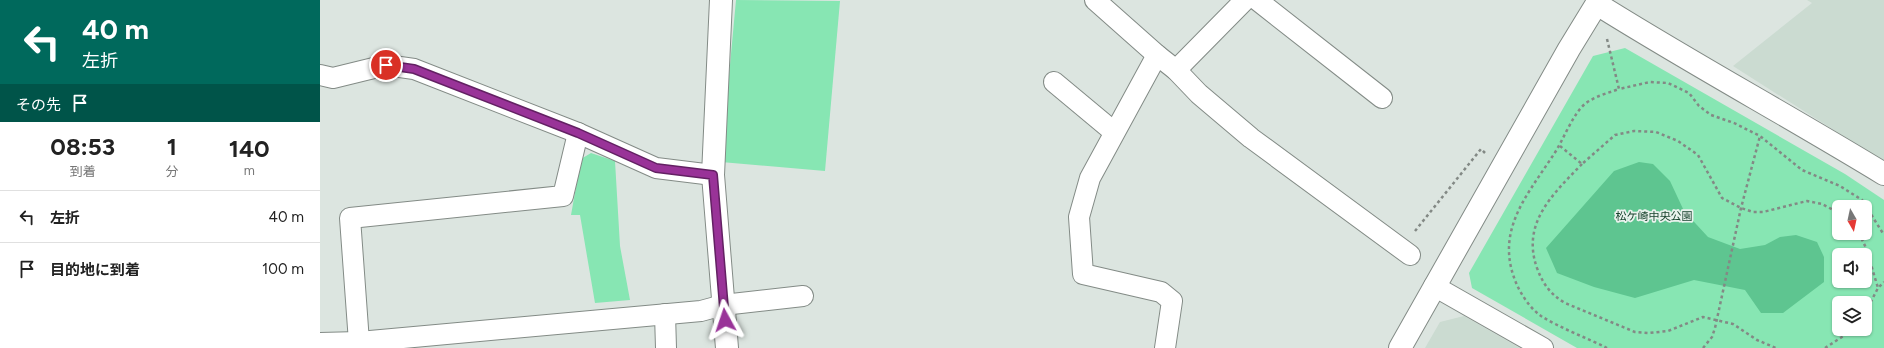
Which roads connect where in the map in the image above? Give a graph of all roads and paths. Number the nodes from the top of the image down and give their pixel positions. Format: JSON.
{"nodes":[{"id":1,"x":721,"y":0,"type":"edge"},
{"id":2,"x":1095,"y":0,"type":"edge"},
{"id":3,"x":1245,"y":0,"type":"edge"},
{"id":4,"x":1257,"y":0,"type":"edge"},
{"id":5,"x":1598,"y":2,"type":"edge"},
{"id":6,"x":1606,"y":37,"type":"dead end"},
{"id":7,"x":1156,"y":55,"type":"junction"},
{"id":8,"x":1176,"y":70,"type":"junction"},
{"id":9,"x":320,"y":75,"type":"edge"},
{"id":10,"x":1054,"y":82,"type":"dead end"},
{"id":11,"x":1619,"y":89,"type":"junction"},
{"id":12,"x":1382,"y":98,"type":"dead end"},
{"id":13,"x":1114,"y":132,"type":"junction"},
{"id":14,"x":578,"y":133,"type":"junction"},
{"id":15,"x":1760,"y":136,"type":"junction"},
{"id":16,"x":1560,"y":146,"type":"junction"},
{"id":17,"x":1487,"y":154,"type":"dead end"},
{"id":18,"x":1582,"y":164,"type":"junction"},
{"id":19,"x":1884,"y":174,"type":"edge"},
{"id":20,"x":713,"y":175,"type":"junction"},
{"id":21,"x":1741,"y":208,"type":"junction"},
{"id":22,"x":1832,"y":209,"type":"edge"},
{"id":23,"x":1413,"y":235,"type":"dead end"},
{"id":24,"x":1884,"y":235,"type":"edge"},
{"id":25,"x":1862,"y":240,"type":"edge"},
{"id":26,"x":1410,"y":255,"type":"dead end"},
{"id":27,"x":1884,"y":282,"type":"edge"},
{"id":28,"x":1434,"y":286,"type":"junction"},
{"id":29,"x":1878,"y":288,"type":"junction"},
{"id":30,"x":803,"y":296,"type":"dead end"},
{"id":31,"x":1872,"y":300,"type":"edge"},
{"id":32,"x":723,"y":306,"type":"junction"},
{"id":33,"x":665,"y":314,"type":"junction"},
{"id":34,"x":1716,"y":320,"type":"junction"},
{"id":35,"x":1843,"y":336,"type":"edge"},
{"id":36,"x":359,"y":342,"type":"junction"},
{"id":37,"x":320,"y":344,"type":"edge"},
{"id":38,"x":666,"y":348,"type":"edge"},
{"id":39,"x":727,"y":348,"type":"edge"},
{"id":40,"x":1165,"y":348,"type":"edge"},
{"id":41,"x":1400,"y":348,"type":"edge"},
{"id":42,"x":1543,"y":348,"type":"edge"},
{"id":43,"x":1607,"y":348,"type":"edge"},
{"id":44,"x":1703,"y":348,"type":"edge"},
{"id":45,"x":1776,"y":348,"type":"edge"},
{"id":46,"x":1825,"y":348,"type":"edge"}],
"edges":[{"from":1,"to":20,"type":"street"},
{"from":2,"to":7,"type":"street"},
{"from":3,"to":8,"type":"street"},
{"from":4,"to":12,"type":"street"},
{"from":5,"to":19,"type":"street"},
{"from":5,"to":28,"type":"street"},
{"from":6,"to":11,"type":"path"},
{"from":7,"to":8,"type":"street"},
{"from":7,"to":13,"type":"street"},
{"from":8,"to":26,"type":"street"},
{"from":9,"to":14,"type":"street"},
{"from":10,"to":13,"type":"street"},
{"from":11,"to":15,"type":"path"},
{"from":11,"to":16,"type":"path"},
{"from":13,"to":40,"type":"street"},
{"from":14,"to":20,"type":"street"},
{"from":14,"to":36,"type":"street"},
{"from":15,"to":21,"type":"path"},
{"from":15,"to":24,"type":"path"},
{"from":16,"to":18,"type":"path"},
{"from":16,"to":43,"type":"path"},
{"from":17,"to":23,"type":"path"},
{"from":18,"to":21,"type":"path"},
{"from":18,"to":34,"type":"path"},
{"from":20,"to":32,"type":"street"},
{"from":21,"to":22,"type":"path"},
{"from":21,"to":34,"type":"path"},
{"from":25,"to":29,"type":"path"},
{"from":27,"to":29,"type":"path"},
{"from":28,"to":41,"type":"street"},
{"from":28,"to":42,"type":"street"},
{"from":29,"to":31,"type":"path"},
{"from":30,"to":32,"type":"street"},
{"from":32,"to":33,"type":"street"},
{"from":32,"to":39,"type":"street"},
{"from":33,"to":36,"type":"street"},
{"from":33,"to":38,"type":"street"},
{"from":34,"to":44,"type":"path"},
{"from":34,"to":45,"type":"path"},
{"from":35,"to":46,"type":"path"},
{"from":36,"to":37,"type":"street"}]}
